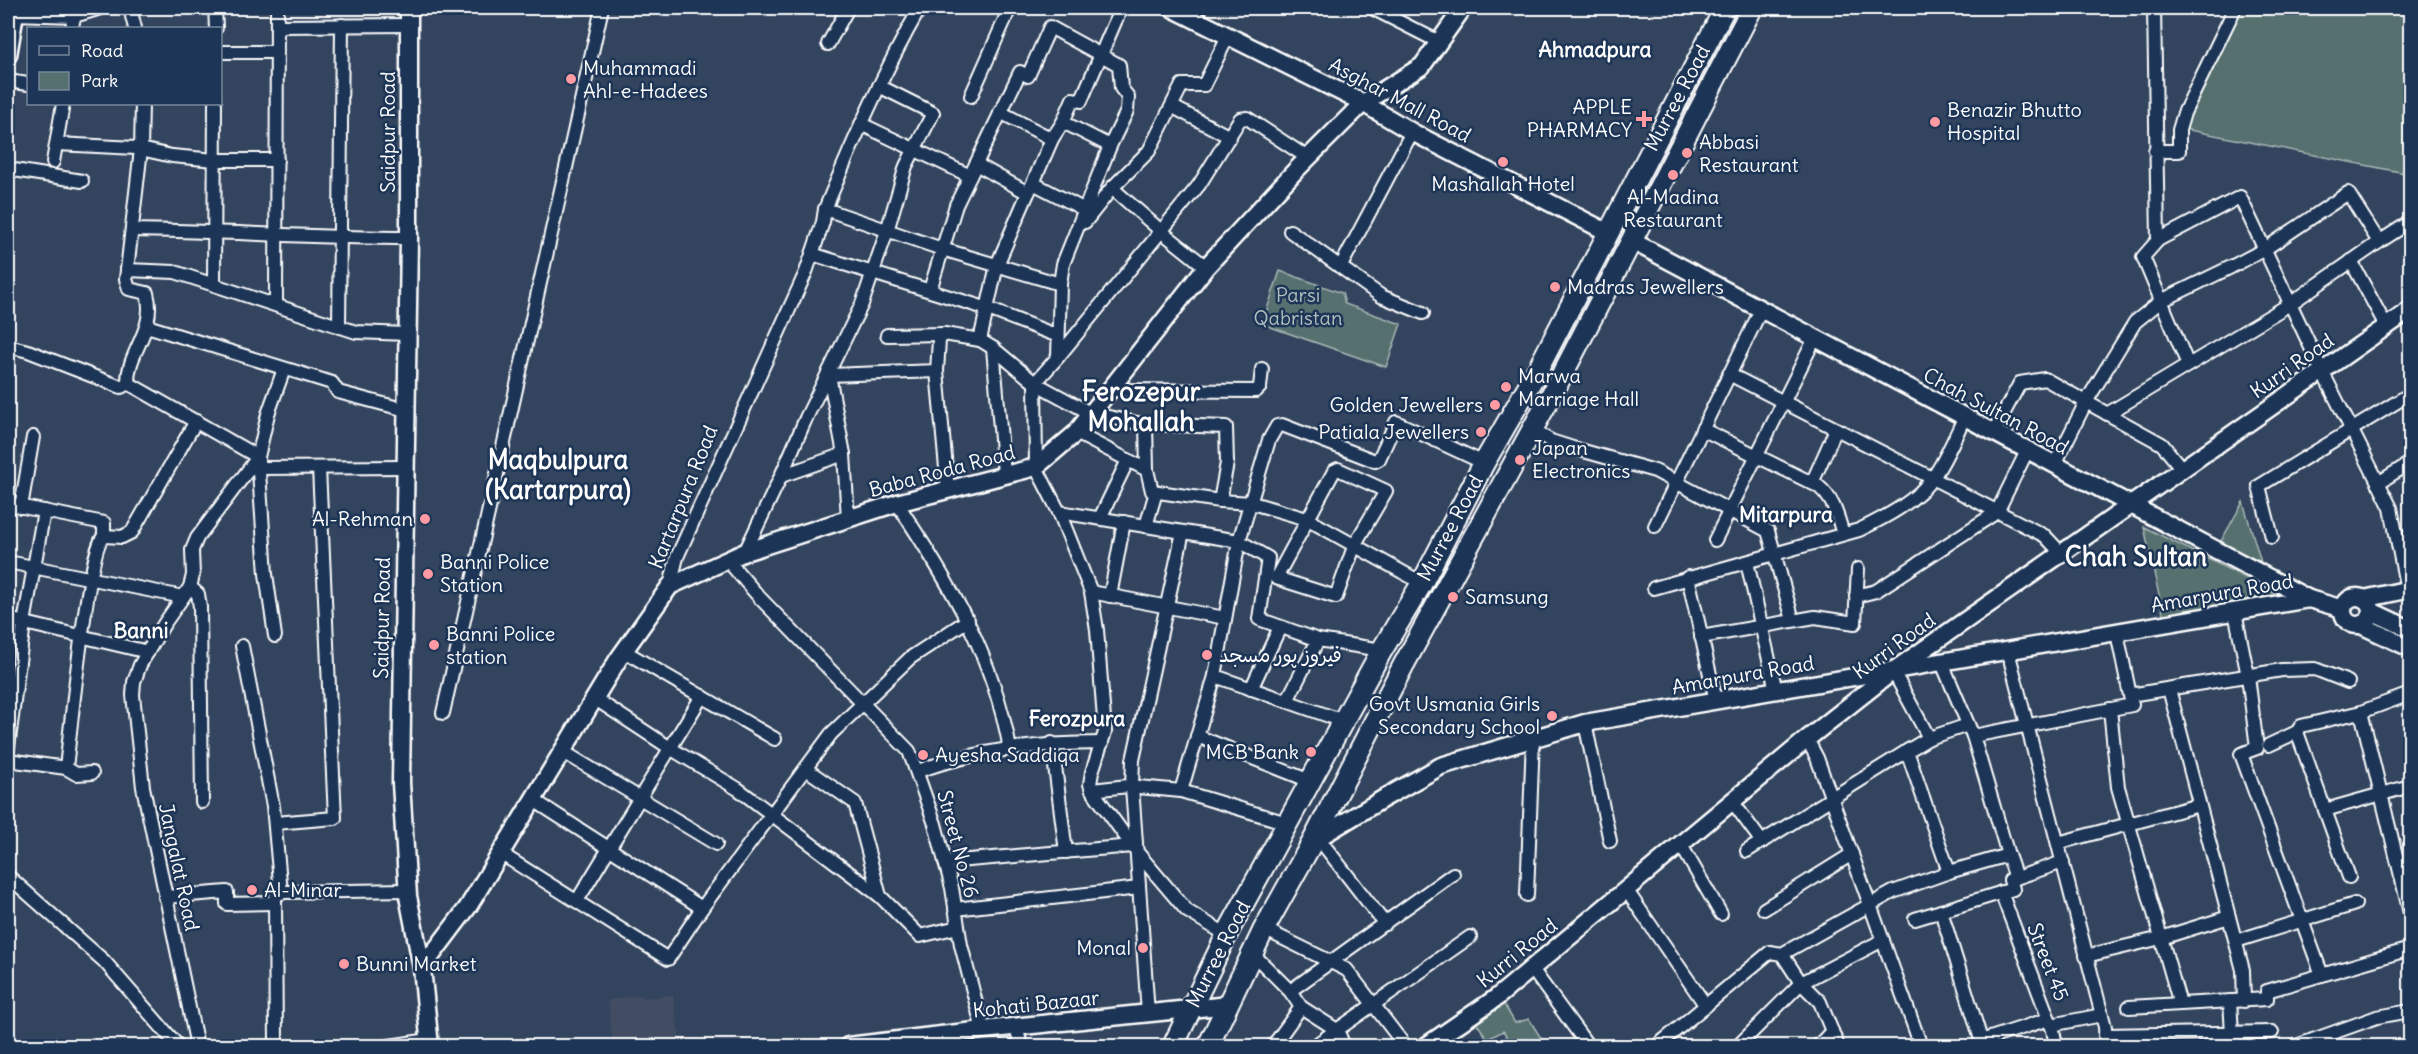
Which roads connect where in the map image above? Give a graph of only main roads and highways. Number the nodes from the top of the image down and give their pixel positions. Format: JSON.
{"nodes":[{"id":1,"x":1725,"y":8,"type":"edge"},
{"id":2,"x":1752,"y":8,"type":"edge"},
{"id":3,"x":1173,"y":1047,"type":"edge"},
{"id":4,"x":1208,"y":1047,"type":"edge"}],
"edges":[{"from":1,"to":3,"type":"main road","name":"Murree Road"},
{"from":2,"to":4,"type":"main road","name":"Murree Road"}]}
